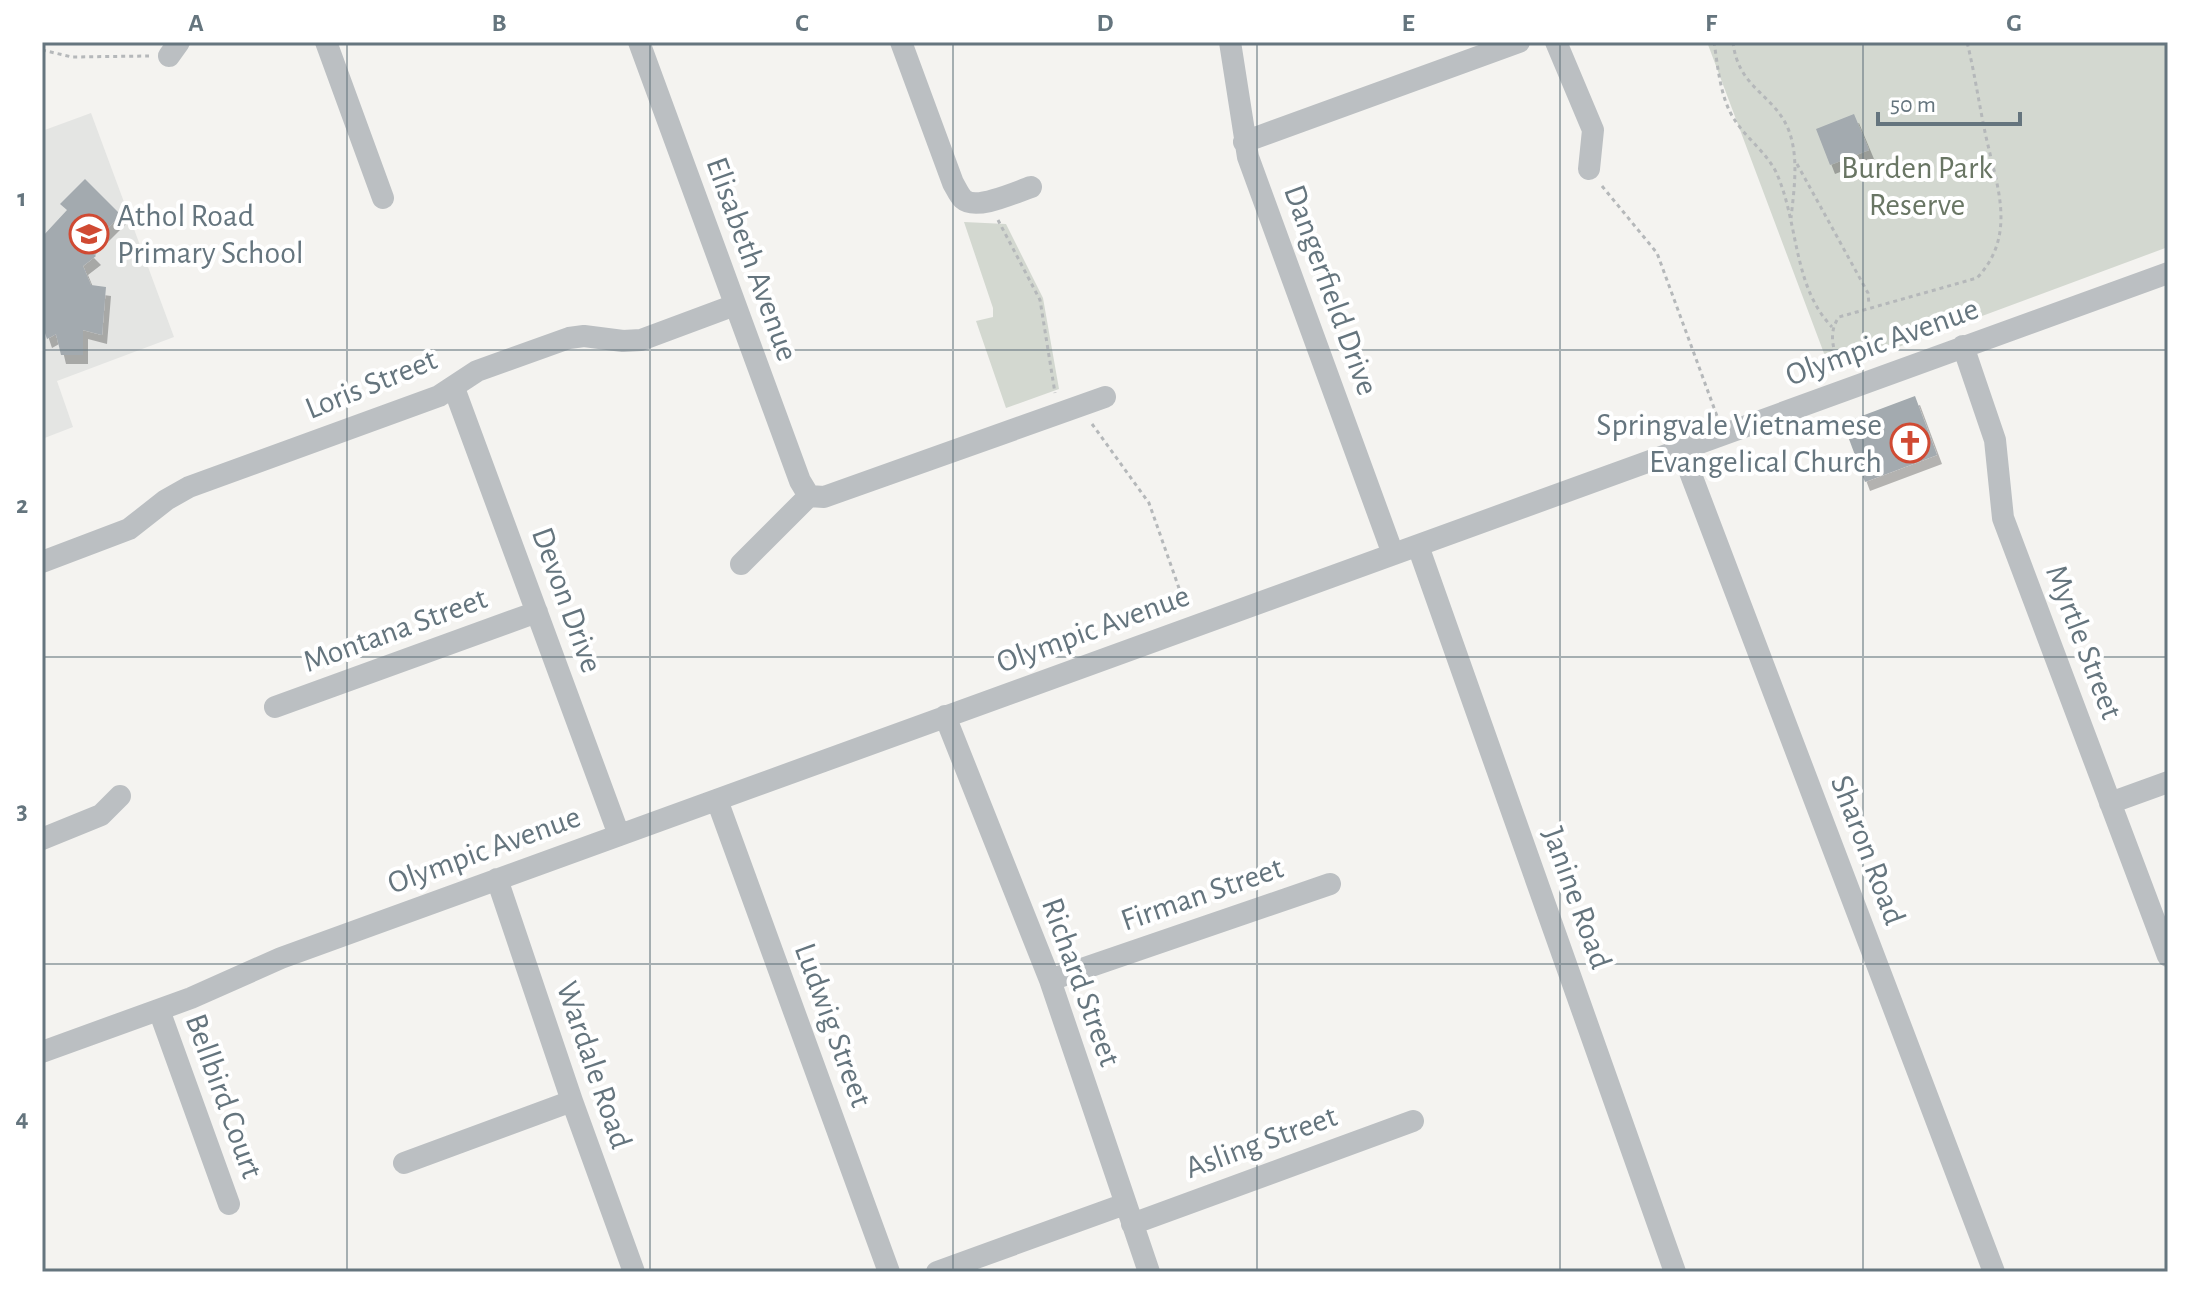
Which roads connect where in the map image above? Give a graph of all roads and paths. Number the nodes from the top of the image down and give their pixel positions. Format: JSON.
{"nodes":[{"id":1,"x":326,"y":42,"type":"edge"},
{"id":2,"x":639,"y":42,"type":"edge"},
{"id":3,"x":901,"y":42,"type":"edge"},
{"id":4,"x":1230,"y":42,"type":"edge"},
{"id":5,"x":1519,"y":42,"type":"edge"},
{"id":6,"x":1556,"y":42,"type":"edge"},
{"id":7,"x":1714,"y":42,"type":"edge"},
{"id":8,"x":1733,"y":42,"type":"edge"},
{"id":9,"x":1967,"y":42,"type":"edge"},
{"id":10,"x":174,"y":49,"type":"edge"},
{"id":11,"x":42,"y":50,"type":"edge"},
{"id":12,"x":1244,"y":142,"type":"junction"},
{"id":13,"x":1795,"y":160,"type":"junction"},
{"id":14,"x":1589,"y":169,"type":"joint"},
{"id":15,"x":1031,"y":187,"type":"dead end"},
{"id":16,"x":383,"y":198,"type":"dead end"},
{"id":17,"x":989,"y":201,"type":"junction"},
{"id":18,"x":1791,"y":222,"type":"junction"},
{"id":19,"x":2168,"y":273,"type":"edge"},
{"id":20,"x":735,"y":305,"type":"junction"},
{"id":21,"x":1869,"y":307,"type":"junction"},
{"id":22,"x":1832,"y":327,"type":"junction"},
{"id":23,"x":1963,"y":346,"type":"junction"},
{"id":24,"x":454,"y":388,"type":"junction"},
{"id":25,"x":1847,"y":389,"type":"junction"},
{"id":26,"x":1105,"y":397,"type":"dead end"},
{"id":27,"x":1079,"y":406,"type":"junction"},
{"id":28,"x":1724,"y":435,"type":"junction"},
{"id":29,"x":1682,"y":451,"type":"junction"},
{"id":30,"x":809,"y":496,"type":"junction"},
{"id":31,"x":1418,"y":546,"type":"junction"},
{"id":32,"x":1393,"y":554,"type":"junction"},
{"id":33,"x":42,"y":562,"type":"edge"},
{"id":34,"x":741,"y":564,"type":"dead end"},
{"id":35,"x":537,"y":612,"type":"junction"},
{"id":36,"x":1193,"y":626,"type":"junction"},
{"id":37,"x":275,"y":707,"type":"dead end"},
{"id":38,"x":945,"y":716,"type":"junction"},
{"id":39,"x":2168,"y":782,"type":"edge"},
{"id":40,"x":120,"y":796,"type":"dead end"},
{"id":41,"x":717,"y":800,"type":"junction"},
{"id":42,"x":2110,"y":803,"type":"junction"},
{"id":43,"x":619,"y":835,"type":"junction"},
{"id":44,"x":42,"y":839,"type":"edge"},
{"id":45,"x":497,"y":879,"type":"junction"},
{"id":46,"x":1330,"y":884,"type":"dead end"},
{"id":47,"x":2168,"y":956,"type":"edge"},
{"id":48,"x":1050,"y":980,"type":"junction"},
{"id":49,"x":159,"y":1010,"type":"junction"},
{"id":50,"x":42,"y":1052,"type":"edge"},
{"id":51,"x":572,"y":1101,"type":"junction"},
{"id":52,"x":1413,"y":1121,"type":"dead end"},
{"id":53,"x":404,"y":1163,"type":"dead end"},
{"id":54,"x":229,"y":1204,"type":"dead end"},
{"id":55,"x":1128,"y":1214,"type":"junction"},
{"id":56,"x":634,"y":1272,"type":"edge"},
{"id":57,"x":889,"y":1272,"type":"edge"},
{"id":58,"x":937,"y":1272,"type":"edge"},
{"id":59,"x":1149,"y":1272,"type":"edge"},
{"id":60,"x":1675,"y":1272,"type":"edge"},
{"id":61,"x":1994,"y":1272,"type":"edge"}],
"edges":[{"from":1,"to":16,"type":"street"},
{"from":2,"to":20,"type":"street","name":"Elisabeth Avenue"},
{"from":3,"to":17,"type":"street"},
{"from":4,"to":12,"type":"street","name":"Dangerfield Drive"},
{"from":5,"to":12,"type":"street"},
{"from":6,"to":14,"type":"street"},
{"from":7,"to":18,"type":"path"},
{"from":8,"to":13,"type":"path"},
{"from":9,"to":21,"type":"path"},
{"from":10,"to":11,"type":"path"},
{"from":12,"to":32,"type":"street","name":"Dangerfield Drive"},
{"from":13,"to":18,"type":"path"},
{"from":13,"to":21,"type":"path"},
{"from":14,"to":28,"type":"path"},
{"from":15,"to":17,"type":"street"},
{"from":17,"to":27,"type":"path"},
{"from":18,"to":22,"type":"path"},
{"from":19,"to":23,"type":"street","name":"Olympic Avenue"},
{"from":20,"to":24,"type":"street","name":"Loris Street"},
{"from":20,"to":30,"type":"street","name":"Elisabeth Avenue"},
{"from":21,"to":22,"type":"path"},
{"from":22,"to":25,"type":"path"},
{"from":23,"to":25,"type":"street","name":"Olympic Avenue"},
{"from":23,"to":42,"type":"street","name":"Myrtle Street"},
{"from":24,"to":33,"type":"street","name":"Loris Street"},
{"from":24,"to":35,"type":"street","name":"Devon Drive"},
{"from":25,"to":28,"type":"street","name":"Olympic Avenue"},
{"from":26,"to":27,"type":"street"},
{"from":27,"to":30,"type":"street"},
{"from":27,"to":36,"type":"path"},
{"from":28,"to":29,"type":"street","name":"Olympic Avenue"},
{"from":29,"to":31,"type":"street","name":"Olympic Avenue"},
{"from":29,"to":61,"type":"street","name":"Sharon Road"},
{"from":30,"to":34,"type":"street"},
{"from":31,"to":32,"type":"street","name":"Olympic Avenue"},
{"from":31,"to":60,"type":"street","name":"Janine Road"},
{"from":32,"to":36,"type":"street","name":"Olympic Avenue"},
{"from":35,"to":37,"type":"street","name":"Montana Street"},
{"from":35,"to":43,"type":"street","name":"Devon Drive"},
{"from":36,"to":38,"type":"street","name":"Olympic Avenue"},
{"from":38,"to":41,"type":"street","name":"Olympic Avenue"},
{"from":38,"to":48,"type":"street","name":"Richard Street"},
{"from":39,"to":42,"type":"street"},
{"from":40,"to":44,"type":"street"},
{"from":41,"to":43,"type":"street","name":"Olympic Avenue"},
{"from":41,"to":57,"type":"street","name":"Ludwig Street"},
{"from":42,"to":47,"type":"street","name":"Myrtle Street"},
{"from":43,"to":45,"type":"street","name":"Olympic Avenue"},
{"from":45,"to":49,"type":"street","name":"Olympic Avenue"},
{"from":45,"to":51,"type":"street","name":"Wardale Road"},
{"from":46,"to":48,"type":"street","name":"Firman Street"},
{"from":48,"to":55,"type":"street","name":"Richard Street"},
{"from":49,"to":50,"type":"street","name":"Olympic Avenue"},
{"from":49,"to":54,"type":"street","name":"Bellbird Court"},
{"from":51,"to":53,"type":"street"},
{"from":51,"to":56,"type":"street","name":"Wardale Road"},
{"from":52,"to":55,"type":"street","name":"Asling Street"},
{"from":55,"to":58,"type":"street","name":"Asling Street"},
{"from":55,"to":59,"type":"street","name":"Richard Street"}]}
